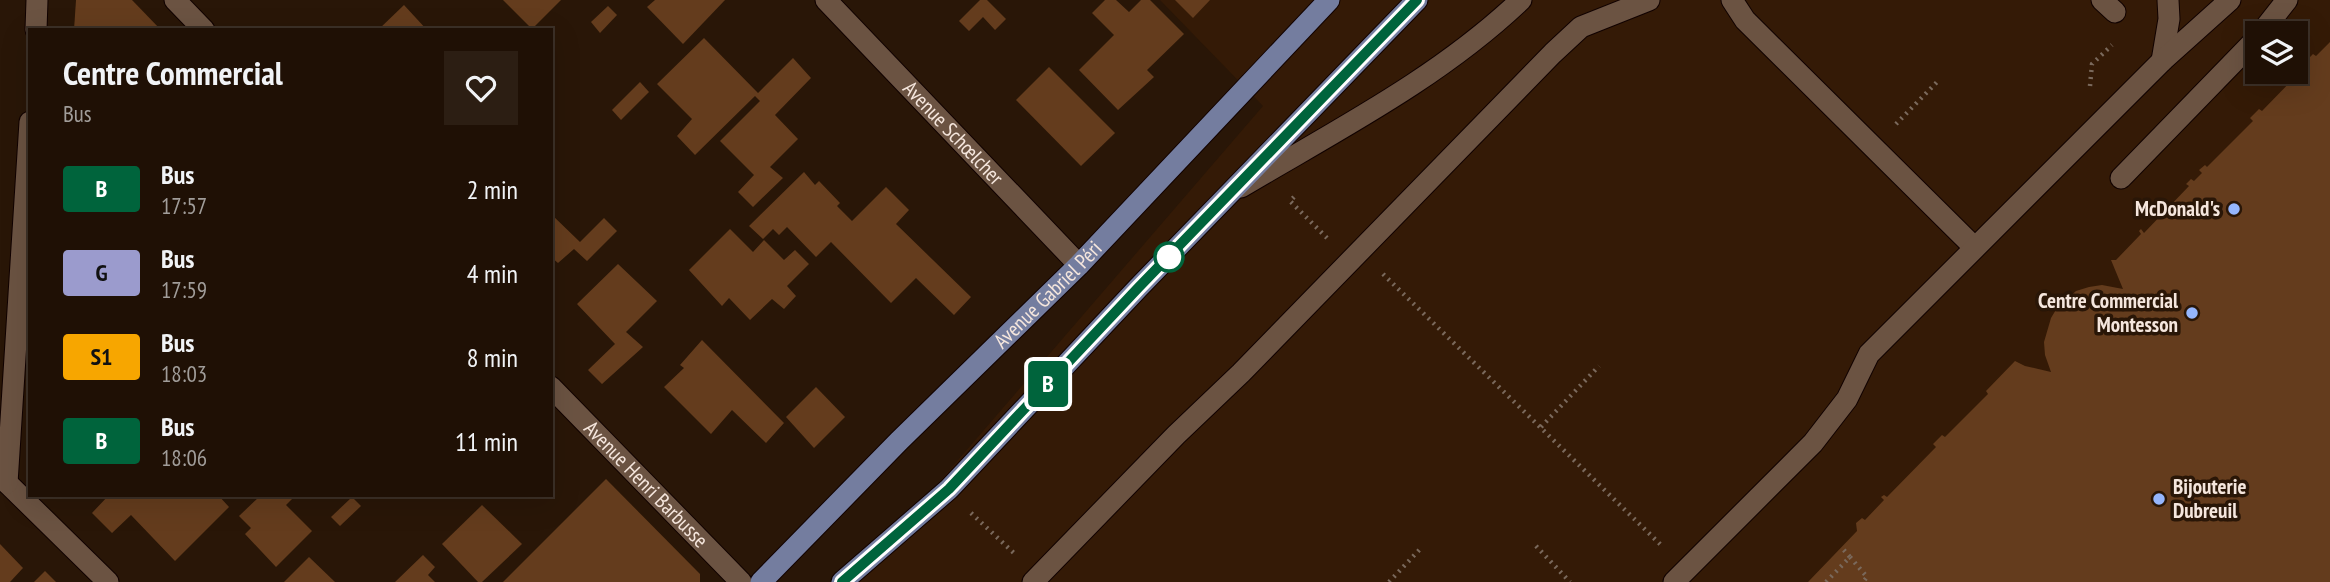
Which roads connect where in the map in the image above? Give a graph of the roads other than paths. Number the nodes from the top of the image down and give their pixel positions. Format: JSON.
{"nodes":[{"id":1,"x":37,"y":0,"type":"edge"},
{"id":2,"x":175,"y":0,"type":"edge"},
{"id":3,"x":826,"y":0,"type":"edge"},
{"id":4,"x":1329,"y":0,"type":"edge"},
{"id":5,"x":1521,"y":0,"type":"edge"},
{"id":6,"x":1648,"y":0,"type":"edge"},
{"id":7,"x":1732,"y":0,"type":"edge"},
{"id":8,"x":2168,"y":0,"type":"edge"},
{"id":9,"x":2230,"y":0,"type":"edge"},
{"id":10,"x":2287,"y":0,"type":"edge"},
{"id":11,"x":1413,"y":5,"type":"edge"},
{"id":12,"x":2270,"y":21,"type":"edge"},
{"id":13,"x":36,"y":28,"type":"edge"},
{"id":14,"x":202,"y":28,"type":"edge"},
{"id":15,"x":2245,"y":50,"type":"edge"},
{"id":16,"x":2162,"y":61,"type":"junction"},
{"id":17,"x":28,"y":149,"type":"edge"},
{"id":18,"x":2122,"y":178,"type":"dead end"},
{"id":19,"x":1230,"y":193,"type":"junction"},
{"id":20,"x":1974,"y":247,"type":"junction"},
{"id":21,"x":1079,"y":265,"type":"junction"},
{"id":22,"x":553,"y":389,"type":"edge"},
{"id":23,"x":4,"y":479,"type":"edge"},
{"id":24,"x":1675,"y":581,"type":"edge"},
{"id":25,"x":108,"y":582,"type":"edge"},
{"id":26,"x":741,"y":582,"type":"edge"},
{"id":27,"x":761,"y":582,"type":"edge"},
{"id":28,"x":842,"y":582,"type":"edge"},
{"id":29,"x":1033,"y":582,"type":"edge"}],
"edges":[{"from":1,"to":13,"type":"street"},
{"from":2,"to":14,"type":"street"},
{"from":3,"to":21,"type":"street","name":"Avenue Schœlcher"},
{"from":4,"to":21,"type":"main road","name":"Avenue Gabriel Péri"},
{"from":5,"to":19,"type":"street"},
{"from":6,"to":29,"type":"street"},
{"from":7,"to":20,"type":"street"},
{"from":8,"to":16,"type":"street"},
{"from":9,"to":16,"type":"street"},
{"from":10,"to":12,"type":"street"},
{"from":11,"to":19,"type":"main road"},
{"from":15,"to":18,"type":"street"},
{"from":16,"to":20,"type":"street"},
{"from":17,"to":23,"type":"street"},
{"from":19,"to":28,"type":"main road"},
{"from":20,"to":24,"type":"street"},
{"from":21,"to":27,"type":"main road","name":"Avenue Gabriel Péri"},
{"from":22,"to":26,"type":"street","name":"Avenue Henri Barbusse"},
{"from":23,"to":25,"type":"street"}]}
